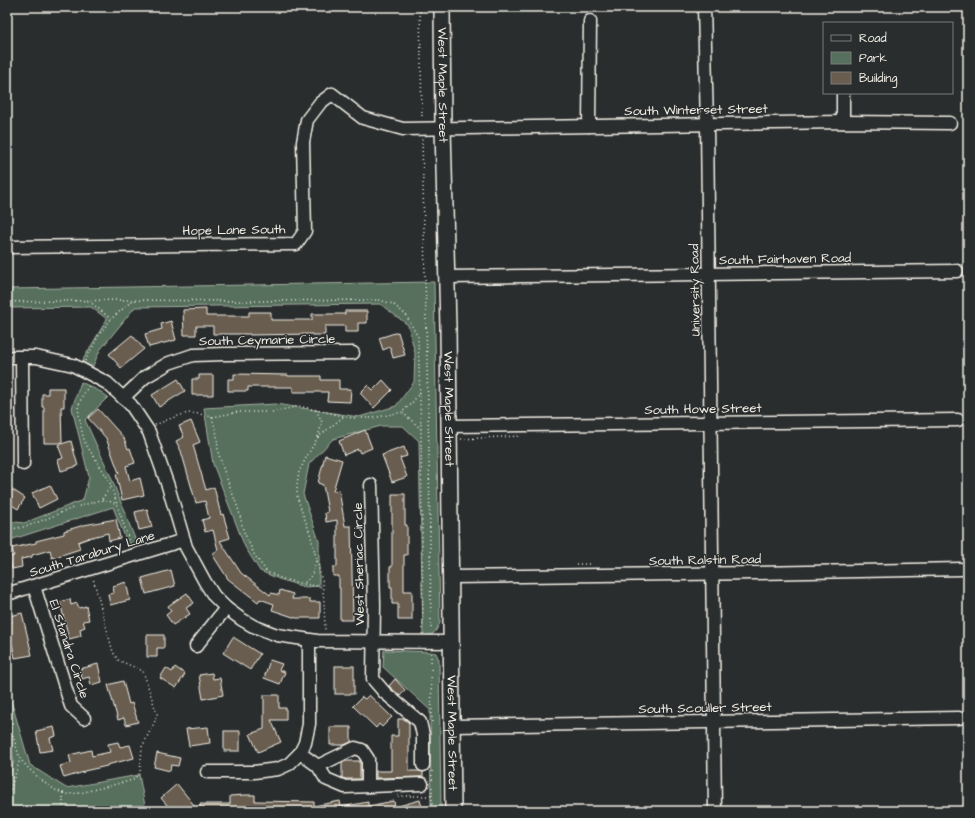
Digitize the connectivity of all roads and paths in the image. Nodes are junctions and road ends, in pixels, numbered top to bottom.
1 (420, 7) edge
2 (442, 7) edge
3 (704, 7) edge
4 (590, 21) dead end
5 (843, 94) edge
6 (843, 122) junction
7 (950, 123) dead end
8 (707, 124) junction
9 (589, 126) junction
10 (422, 128) junction
11 (443, 128) junction
12 (7, 247) edge
13 (957, 270) dead end
14 (709, 274) junction
15 (446, 276) junction
16 (89, 300) junction
17 (134, 300) junction
18 (7, 302) edge
19 (111, 319) junction
20 (353, 354) dead end
21 (7, 357) edge
22 (22, 357) junction
23 (84, 363) dead end
24 (89, 386) dead end
25 (420, 391) junction
26 (123, 398) junction
27 (316, 410) junction
28 (402, 412) junction
29 (344, 416) junction
30 (212, 417) junction
31 (958, 420) dead end
32 (711, 422) junction
33 (155, 425) dead end
34 (448, 426) junction
35 (421, 429) junction
36 (318, 437) junction
37 (23, 464) dead end
38 (371, 485) dead end
39 (111, 486) junction
40 (101, 500) junction
41 (117, 505) junction
42 (7, 530) edge
43 (184, 540) junction
44 (132, 549) dead end
45 (316, 560) junction
46 (961, 569) dead end
47 (712, 573) junction
48 (450, 576) junction
49 (92, 578) dead end
50 (302, 584) junction
51 (34, 586) junction
52 (323, 587) junction
53 (7, 594) edge
54 (226, 608) junction
55 (421, 633) dead end
56 (326, 634) dead end
57 (310, 640) junction
58 (374, 642) junction
59 (431, 642) junction
60 (451, 642) junction
61 (196, 646) dead end
62 (7, 716) edge
63 (84, 718) dead end
64 (959, 718) dead end
65 (714, 722) junction
66 (432, 726) dead end
67 (452, 726) junction
68 (300, 753) junction
69 (20, 759) junction
70 (428, 765) joint
71 (318, 766) junction
72 (207, 772) dead end
73 (422, 784) dead end
74 (368, 786) junction
75 (63, 792) junction
76 (7, 801) edge
77 (64, 811) edge
78 (432, 811) edge
79 (453, 811) edge
80 (715, 811) edge

1 - 10 path
2 - 11 main road, West Maple Street
3 - 8 street, University Road
4 - 9 street
5 - 6 street
6 - 7 street, South Winterset Street
6 - 8 street, South Winterset Street
8 - 9 street, South Winterset Street
8 - 14 street, University Road
9 - 11 street, South Winterset Street
10 - 11 street, Hope Lane South
10 - 12 street, Hope Lane South
10 - 59 path
11 - 15 main road, West Maple Street
13 - 14 street, South Fairhaven Road
14 - 15 street, South Fairhaven Road
14 - 32 street, University Road
15 - 34 main road, West Maple Street
16 - 17 path
16 - 18 path
16 - 19 path
17 - 19 path
17 - 25 path
19 - 23 path
20 - 26 street, South Ceymarie Circle
21 - 22 street
22 - 26 street
22 - 37 street
24 - 39 path
25 - 28 path
25 - 35 path
26 - 43 street
27 - 29 path
27 - 30 path
27 - 36 path
28 - 29 path
28 - 35 path
29 - 36 path
30 - 33 path
30 - 50 path
31 - 32 street, South Howe Street
32 - 34 street, South Howe Street
32 - 47 street, University Road
34 - 48 main road, West Maple Street
35 - 55 path
36 - 45 path
38 - 58 street, West Sheriac Circle
39 - 40 path
39 - 41 path
40 - 41 path
40 - 42 path
41 - 44 path
43 - 51 street, South Tarabury Lane
43 - 54 street
45 - 50 path
45 - 52 path
46 - 47 street, South Ralstin Road
47 - 48 street, South Ralstin Road
47 - 65 street, University Road
48 - 60 main road, West Maple Street
49 - 75 path
50 - 52 path
51 - 53 street, South Tarabury Lane
51 - 63 street, El Standra Circle
52 - 56 path
54 - 57 street
54 - 61 street
57 - 58 street
57 - 68 street
58 - 59 street
58 - 70 street, West Sheriac Circle
59 - 60 street
59 - 66 path
60 - 67 main road, West Maple Street
62 - 69 path
64 - 65 street, South Scouller Street
65 - 67 street, South Scouller Street
65 - 80 street, University Road
67 - 79 main road, West Maple Street
68 - 71 street
68 - 72 street
69 - 75 path
69 - 76 path
70 - 78 path
71 - 74 street
71 - 74 street
73 - 74 street
75 - 77 path

